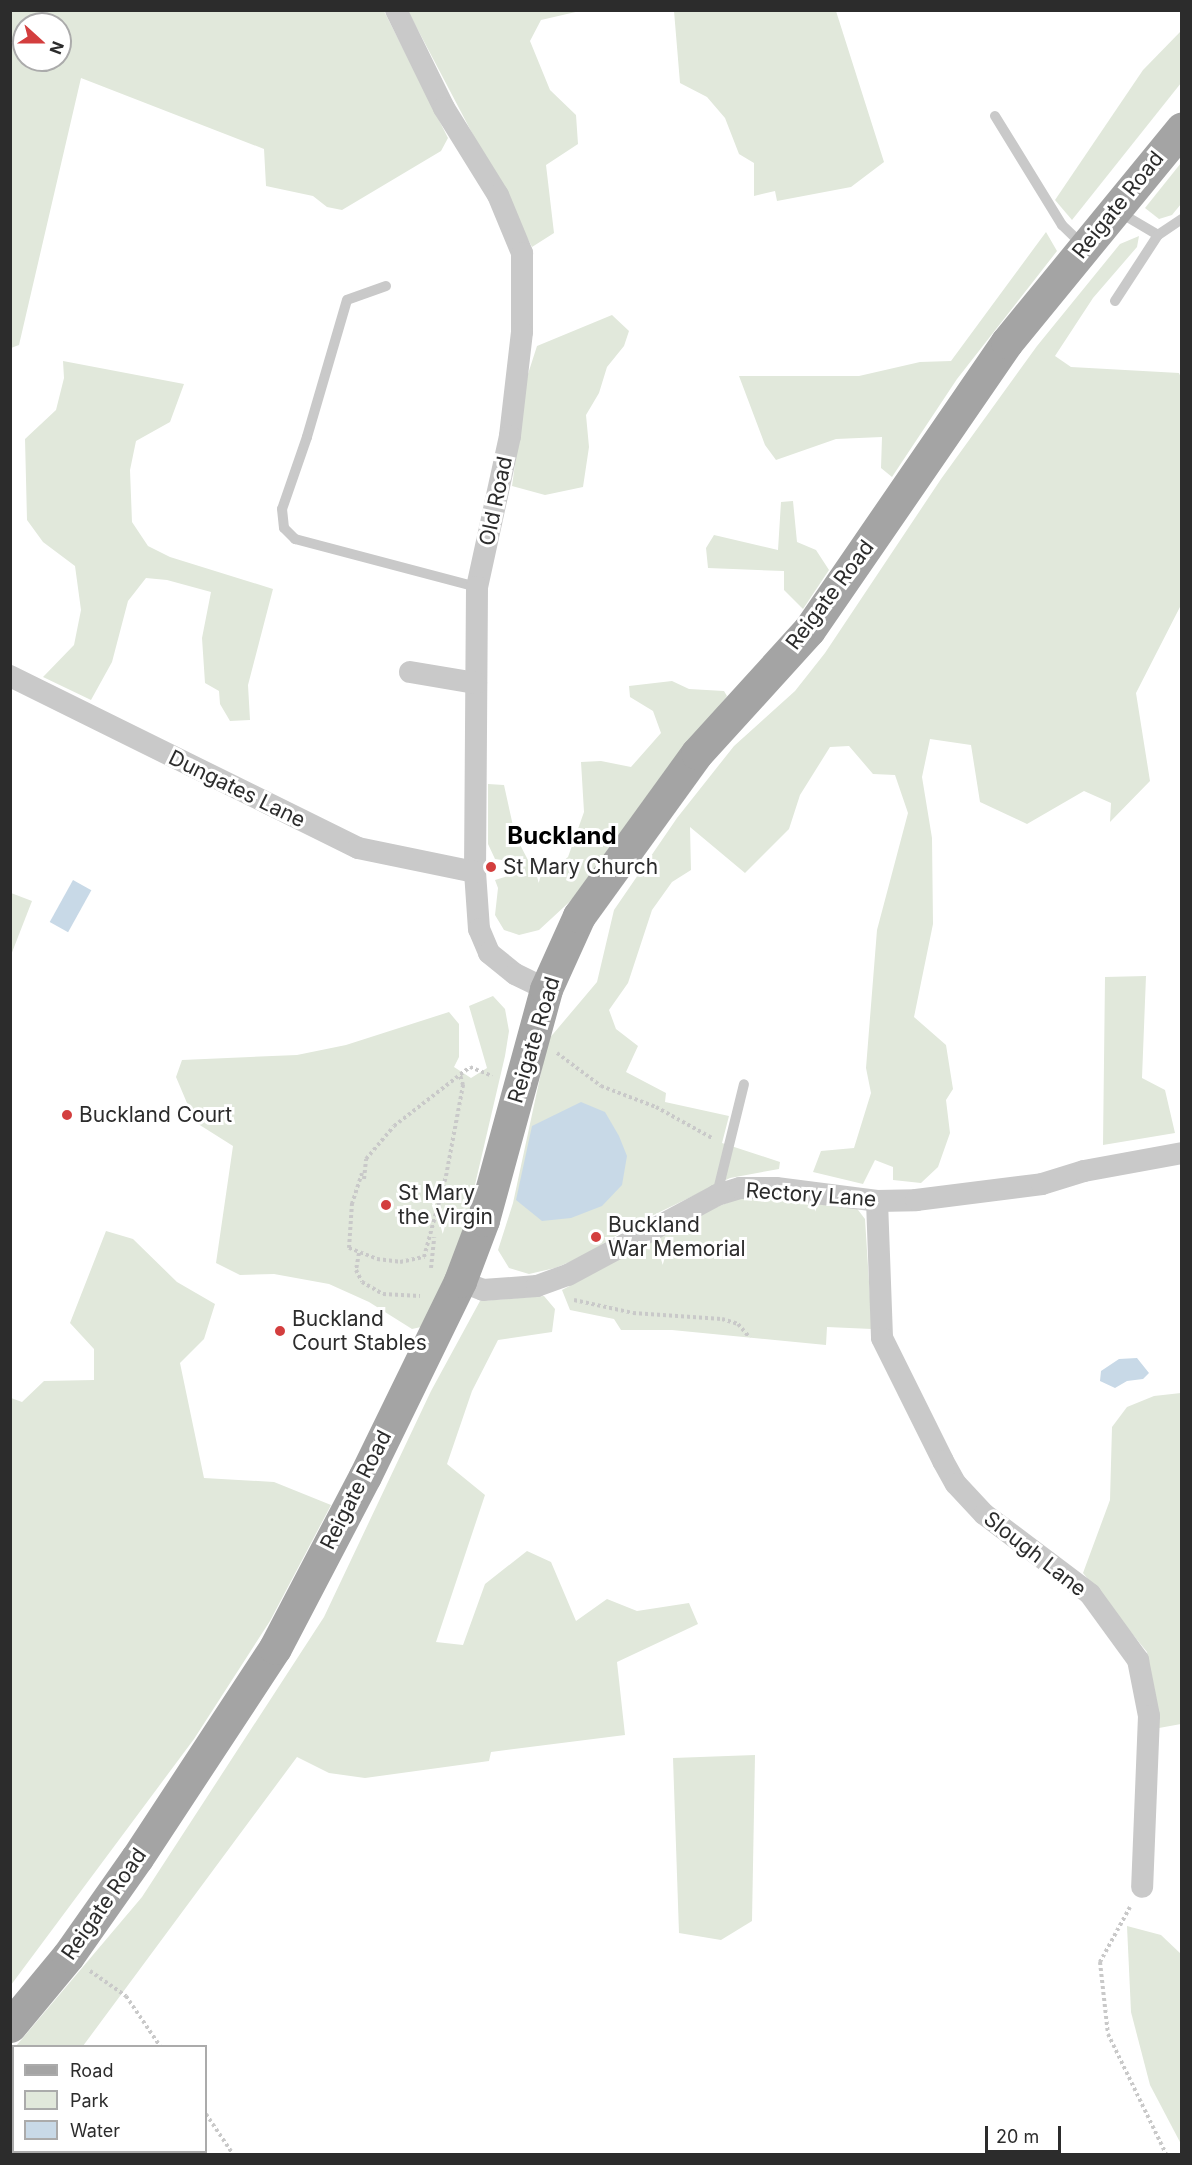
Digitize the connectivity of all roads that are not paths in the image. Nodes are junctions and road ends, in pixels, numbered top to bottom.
1 (396, 10) edge
2 (995, 116) dead end
3 (1182, 128) edge
4 (1115, 209) junction
5 (1182, 219) edge
6 (1158, 236) junction
7 (1084, 246) junction
8 (386, 286) dead end
9 (1114, 302) dead end
10 (477, 587) junction
11 (410, 672) dead end
12 (10, 676) edge
13 (476, 682) junction
14 (475, 872) junction
15 (546, 989) junction
16 (744, 1084) dead end
17 (1182, 1153) edge
18 (717, 1195) junction
19 (877, 1201) junction
20 (445, 1279) junction
21 (1142, 1887) road end
22 (10, 2026) edge

1 - 10 street, Old Road
2 - 7 lane
3 - 4 main road, Reigate Road
4 - 6 lane
4 - 7 main road, Reigate Road
5 - 6 lane
6 - 9 lane
7 - 15 main road, Reigate Road
8 - 10 lane
10 - 13 street, Old Road
11 - 13 street
12 - 14 street, Dungates Lane
13 - 14 street, Old Road
14 - 15 street, Old Road
15 - 20 main road, Reigate Road
16 - 18 lane
17 - 19 street, Rectory Lane
18 - 19 street, Rectory Lane
18 - 20 street, Rectory Lane
19 - 21 street, Slough Lane
20 - 22 main road, Reigate Road

